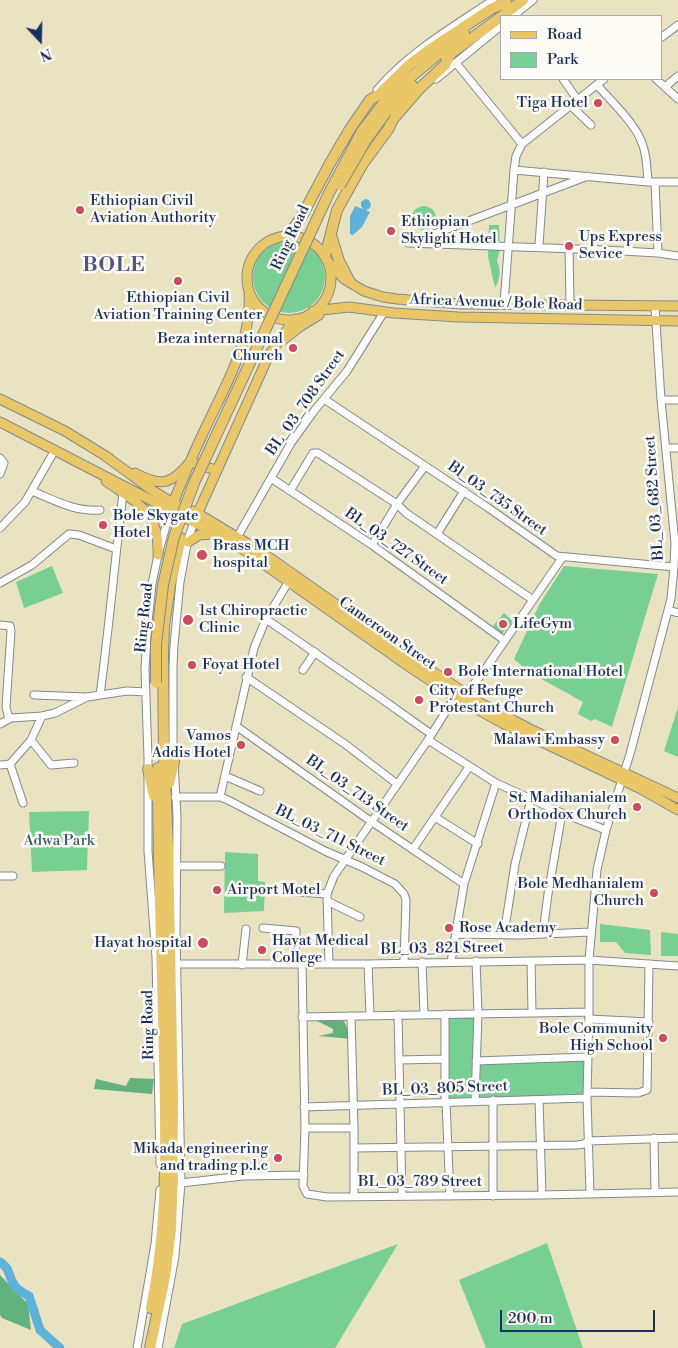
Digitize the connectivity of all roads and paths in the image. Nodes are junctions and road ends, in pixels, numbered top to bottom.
1 (493, 0) edge
2 (523, 0) edge
3 (533, 0) edge
4 (508, 1) edge
5 (503, 15) edge
6 (515, 15) edge
7 (500, 18) edge
8 (678, 25) edge
9 (500, 26) edge
10 (663, 35) edge
11 (454, 58) junction
12 (678, 76) edge
13 (564, 80) edge
14 (603, 80) edge
15 (657, 80) edge
16 (596, 85) junction
17 (666, 87) junction
18 (577, 99) junction
19 (678, 99) edge
20 (370, 100) junction
21 (570, 105) junction
22 (384, 108) junction
23 (591, 125) dead end
24 (522, 144) junction
25 (514, 170) junction
26 (544, 172) junction
27 (588, 176) junction
28 (652, 182) junction
29 (678, 182) edge
30 (330, 231) junction
31 (288, 236) junction
32 (408, 243) junction
33 (507, 244) junction
34 (539, 246) junction
35 (569, 247) junction
36 (658, 253) junction
37 (678, 256) edge
38 (326, 259) junction
39 (350, 282) junction
40 (248, 290) junction
41 (504, 304) junction
42 (570, 305) junction
43 (656, 306) junction
44 (678, 306) edge
45 (329, 310) junction
46 (313, 311) junction
47 (384, 312) junction
48 (295, 319) junction
49 (656, 321) junction
50 (678, 321) edge
51 (269, 354) junction
52 (0, 398) edge
53 (324, 399) junction
54 (661, 400) junction
55 (678, 400) edge
56 (0, 422) edge
57 (666, 448) junction
58 (678, 448) edge
59 (55, 450) junction
60 (104, 455) junction
61 (0, 458) edge
62 (190, 462) junction
63 (425, 466) junction
64 (95, 470) junction
65 (216, 470) junction
66 (0, 474) edge
67 (271, 478) junction
68 (32, 491) junction
69 (290, 491) junction
70 (464, 491) junction
71 (124, 493) junction
72 (675, 498) edge
73 (397, 504) junction
74 (172, 507) junction
75 (100, 510) dead end
76 (196, 518) junction
77 (0, 528) edge
78 (437, 534) junction
79 (223, 537) junction
80 (236, 540) junction
81 (188, 542) junction
82 (372, 545) junction
83 (116, 549) junction
84 (257, 554) junction
85 (158, 556) junction
86 (562, 558) junction
87 (674, 567) junction
88 (289, 581) junction
89 (0, 583) edge
90 (532, 600) junction
91 (668, 610) junction
92 (678, 613) edge
93 (266, 619) junction
94 (0, 625) edge
95 (504, 640) junction
96 (315, 652) junction
97 (414, 665) junction
98 (303, 670) dead end
99 (246, 678) junction
100 (146, 692) junction
101 (466, 694) junction
102 (34, 695) dead end
103 (100, 695) junction
104 (87, 697) junction
105 (456, 697) junction
106 (3, 706) edge
107 (42, 716) junction
108 (11, 718) junction
109 (0, 724) edge
110 (236, 726) junction
111 (429, 737) junction
112 (31, 740) junction
113 (161, 757) junction
114 (174, 762) junction
115 (74, 763) dead end
116 (10, 764) junction
117 (0, 765) edge
118 (468, 767) junction
119 (148, 768) junction
120 (224, 776) junction
121 (622, 776) junction
122 (496, 783) junction
123 (397, 784) junction
124 (260, 792) dead end
125 (175, 797) junction
126 (220, 797) junction
127 (678, 798) edge
128 (531, 799) junction
129 (23, 803) dead end
130 (166, 804) junction
131 (678, 810) edge
132 (562, 813) junction
133 (158, 814) junction
134 (435, 818) junction
135 (372, 822) junction
136 (606, 830) junction
137 (478, 844) junction
138 (413, 849) junction
139 (344, 860) junction
140 (177, 866) junction
141 (220, 866) dead end
142 (0, 876) edge
143 (13, 876) dead end
144 (464, 884) junction
145 (270, 890) dead end
146 (327, 898) junction
147 (360, 917) dead end
148 (264, 928) dead end
149 (246, 929) dead end
150 (591, 932) junction
151 (543, 933) junction
152 (456, 934) junction
153 (504, 934) junction
154 (589, 960) junction
155 (476, 961) junction
156 (531, 961) junction
157 (404, 962) junction
158 (422, 962) junction
159 (451, 962) junction
160 (177, 964) junction
161 (298, 964) junction
162 (329, 964) junction
163 (368, 964) junction
164 (649, 964) junction
165 (242, 965) junction
166 (678, 966) edge
167 (532, 1012) junction
168 (478, 1013) junction
169 (424, 1014) junction
170 (445, 1014) junction
171 (370, 1015) junction
172 (398, 1015) junction
173 (589, 1015) junction
174 (351, 1016) junction
175 (302, 1017) junction
176 (649, 1022) junction
177 (587, 1057) junction
178 (444, 1059) junction
179 (400, 1060) junction
180 (476, 1061) junction
181 (587, 1095) junction
182 (493, 1100) junction
183 (540, 1100) junction
184 (446, 1102) junction
185 (475, 1102) junction
186 (400, 1104) junction
187 (354, 1105) junction
188 (304, 1107) junction
189 (305, 1128) junction
190 (354, 1128) junction
191 (654, 1138) junction
192 (678, 1138) edge
193 (588, 1140) junction
194 (541, 1145) junction
195 (448, 1146) junction
196 (493, 1146) junction
197 (401, 1147) junction
198 (354, 1148) junction
199 (304, 1175) junction
200 (181, 1183) junction
201 (655, 1192) junction
202 (678, 1192) edge
203 (590, 1194) junction
204 (402, 1195) junction
205 (542, 1195) junction
206 (354, 1196) junction
207 (450, 1196) junction
208 (493, 1196) junction
209 (137, 1348) edge
210 (144, 1348) edge
211 (150, 1348) edge
212 (158, 1348) edge

1 - 20 street
2 - 5 highway, Ring Road
3 - 6 street
4 - 20 highway
4 - 22 highway, Ring Road
7 - 11 highway, Ring Road
8 - 10 street
9 - 11 street
11 - 22 highway, Ring Road
11 - 24 street
11 - 30 highway
12 - 17 street
13 - 18 street
14 - 16 street
15 - 17 street
16 - 18 street
16 - 28 street
17 - 19 street
18 - 21 street
20 - 31 highway
21 - 23 street
21 - 24 street
22 - 113 highway, Ring Road, bridge
24 - 25 street
25 - 26 street
25 - 33 street
26 - 27 street
26 - 34 street
27 - 28 street
27 - 32 street
28 - 29 street
28 - 36 street
30 - 38 highway
30 - 39 highway
31 - 38 main road
31 - 40 main road
32 - 35 street
32 - 36 street
33 - 34 street
33 - 41 street
34 - 35 street
35 - 42 street
36 - 37 street
38 - 39 main road, Africa Avenue / Bole Road
38 - 46 main road
39 - 41 main road, Africa Avenue / Bole Road
40 - 48 main road
40 - 62 main road, Ring Road
41 - 42 main road, Africa Avenue / Bole Road
42 - 43 main road, Africa Avenue / Bole Road
43 - 44 main road, Africa Avenue / Bole Road
43 - 49 street, BL_03_682 Street
45 - 46 main road, Africa Avenue / Bole Road
45 - 47 main road, Africa Avenue / Bole Road
45 - 51 main road
46 - 48 main road
47 - 49 main road, Africa Avenue / Bole Road
47 - 53 street, BL_03_708 Street
48 - 51 main road, Ring Road
49 - 50 main road, Africa Avenue / Bole Road
49 - 54 street, BL_03_682 Street
51 - 65 main road, Ring Road
52 - 60 main road
53 - 63 street, Bl_03_735 Street
53 - 67 street, BL_03_708 Street
54 - 55 street
54 - 57 street, BL_03_682 Street
56 - 59 main road
57 - 58 street
57 - 72 street, BL_03_682 Street
59 - 64 main road
59 - 68 street
60 - 62 main road
60 - 74 main road
61 - 66 street
62 - 65 main road
62 - 74 main road, Ring Road
63 - 70 street, Bl_03_735 Street
63 - 73 street
64 - 71 main road
64 - 74 main road
65 - 76 main road, Ring Road
67 - 69 street, BL_03_727 Street
67 - 80 street, BL_03_708 Street
68 - 75 street
68 - 77 street
69 - 73 street
69 - 82 street, BL_03_727 Street
70 - 78 street
70 - 86 street, Bl_03_735 Street
71 - 83 street
71 - 85 main road
72 - 87 street, BL_03_682 Street
73 - 78 street
73 - 82 street
74 - 76 main road
74 - 85 street, Ring Road
76 - 79 main road, Cameroon Street
76 - 80 main road, Cameroon Street
76 - 81 street, Ring Road
78 - 90 street
79 - 80 main road, Cameroon Street
79 - 81 main road
80 - 84 main road, Cameroon Street
81 - 114 street, Ring Road
82 - 95 street, BL_03_727 Street
83 - 89 street
83 - 103 street
84 - 88 main road, Cameroon Street
84 - 97 main road, Cameroon Street
85 - 100 street, Ring Road
86 - 87 street, Bl_03_735 Street
86 - 90 street
87 - 91 street, BL_03_682 Street
88 - 93 street
88 - 97 main road, Cameroon Street
90 - 95 street
91 - 92 street
91 - 121 street, BL_03_682 Street
93 - 96 street
93 - 99 street
94 - 106 street
95 - 101 street
96 - 98 street
96 - 111 street
97 - 101 main road, Cameroon Street
97 - 105 main road, Cameroon Street
99 - 110 street
99 - 123 street
100 - 103 street
100 - 119 street, Ring Road
101 - 121 main road, Cameroon Street
102 - 104 street
103 - 104 street
104 - 107 street
105 - 111 street
105 - 121 main road, Cameroon Street
106 - 108 street
107 - 108 street
107 - 112 street
108 - 109 street
110 - 120 street
110 - 135 street, BL_03_713 Street
111 - 118 street
111 - 123 street
112 - 115 street
112 - 116 street
113 - 130 highway, Ring Road
113 - 133 highway, Ring Road
114 - 125 street, Ring Road
114 - 130 highway
116 - 117 street
116 - 129 street
118 - 122 street
118 - 134 street
119 - 133 highway
119 - 209 street, Ring Road
120 - 124 street
120 - 126 street
121 - 127 main road, Cameroon Street
121 - 131 main road, Cameroon Street
121 - 136 street, BL_03_682 Street
122 - 128 street
122 - 137 street
123 - 135 street
125 - 126 street, BL_03_711 Street
125 - 140 street, Ring Road
126 - 139 street, BL_03_711 Street
128 - 132 street
128 - 153 street
130 - 211 highway, Ring Road
132 - 136 street
132 - 151 street
133 - 210 highway, Ring Road
134 - 137 street
134 - 138 street
135 - 138 street, BL_03_713 Street
135 - 139 street
136 - 150 street, BL_03_682 Street
137 - 144 street
138 - 144 street, BL_03_713 Street
139 - 146 street
139 - 157 street, BL_03_711 Street
140 - 141 street
140 - 160 street, Ring Road
142 - 143 street
144 - 152 street
145 - 146 street
146 - 147 street
146 - 162 street
148 - 161 street
149 - 165 street
150 - 151 street
150 - 154 street, BL_03_682 Street
151 - 153 street
152 - 153 street
152 - 159 street
154 - 156 street, BL_03_821 Street
154 - 164 street, BL_03_821 Street
154 - 173 street, BL_03_682 Street
155 - 156 street, BL_03_821 Street
155 - 159 street, BL_03_821 Street
155 - 168 street
156 - 167 street
157 - 158 street, BL_03_821 Street
157 - 163 street, BL_03_821 Street
158 - 159 street, BL_03_821 Street
158 - 169 street
160 - 165 street, BL_03_821 Street
160 - 200 street, Ring Road
161 - 162 street, BL_03_821 Street
161 - 165 street, BL_03_821 Street
161 - 175 street
162 - 163 street, BL_03_821 Street
163 - 171 street
164 - 166 street, BL_03_821 Street
164 - 176 street
167 - 168 street
167 - 173 street
168 - 170 street
168 - 180 street
169 - 170 street
169 - 172 street
170 - 178 street
171 - 172 street
171 - 174 street
172 - 179 street
173 - 176 street
173 - 177 street, BL_03_682 Street
174 - 175 street
174 - 187 street
175 - 188 street
176 - 181 street, BL_03_805 Street
177 - 180 street
177 - 181 street, BL_03_682 Street
178 - 179 street
178 - 184 street
179 - 186 street
180 - 185 street
181 - 183 street, BL_03_805 Street
181 - 193 street, BL_03_682 Street
182 - 183 street, BL_03_805 Street
182 - 185 street, BL_03_805 Street
182 - 196 street
183 - 194 street
184 - 185 street, BL_03_805 Street
184 - 186 street, BL_03_805 Street
184 - 195 street
186 - 187 street, BL_03_805 Street
186 - 197 street
187 - 188 street, BL_03_805 Street
187 - 190 street
188 - 189 street
189 - 190 street
189 - 199 street
190 - 198 street
191 - 192 street
191 - 193 street
191 - 201 street
193 - 194 street
193 - 203 street, BL_03_682 Street
194 - 196 street
194 - 205 street
195 - 196 street
195 - 197 street
195 - 207 street
196 - 208 street
197 - 198 street
197 - 204 street
198 - 206 street
199 - 200 street
199 - 206 street, BL_03_789 Street
200 - 212 street, Ring Road
201 - 202 street, BL_03_789 Street
201 - 203 street, BL_03_789 Street
203 - 205 street, BL_03_789 Street
204 - 206 street, BL_03_789 Street
204 - 207 street, BL_03_789 Street
205 - 208 street, BL_03_789 Street
207 - 208 street, BL_03_789 Street

